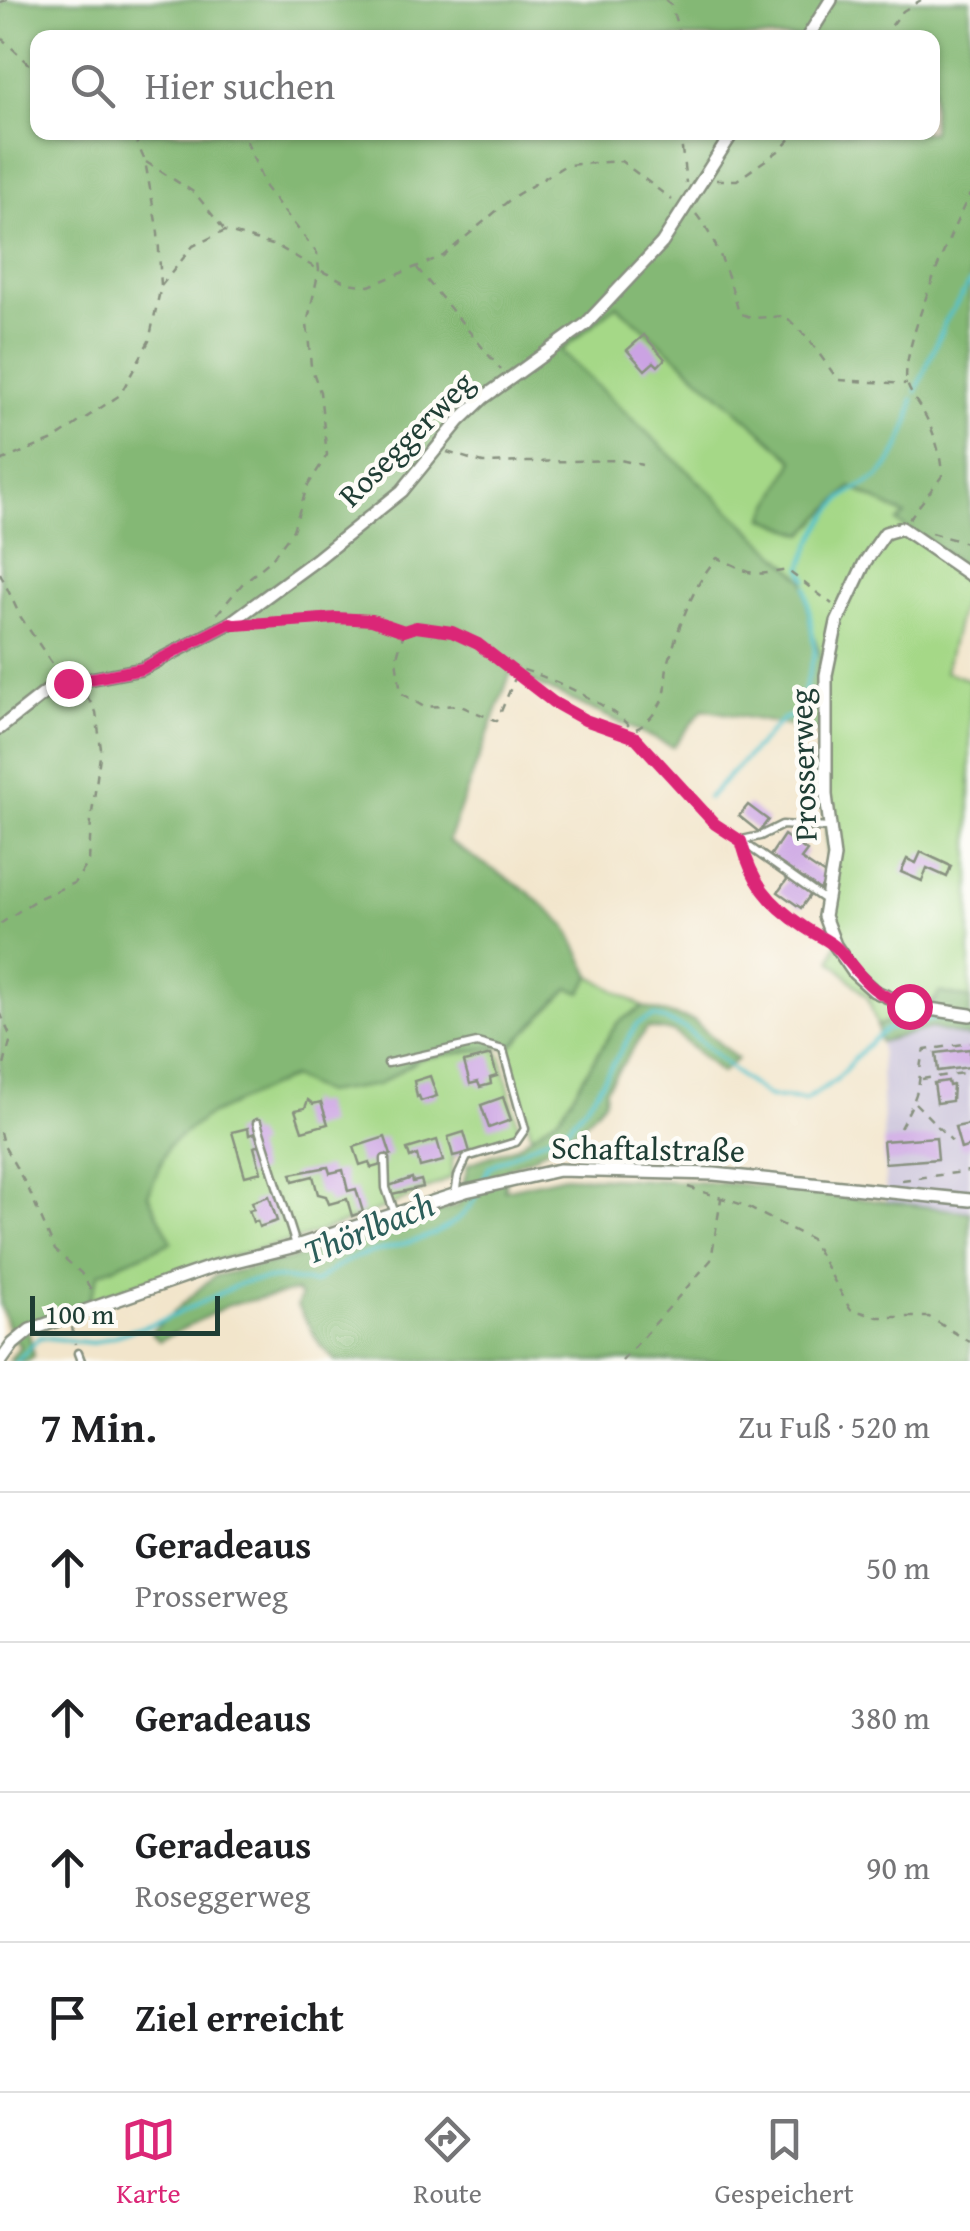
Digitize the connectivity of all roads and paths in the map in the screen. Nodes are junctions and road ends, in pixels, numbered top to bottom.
1 (7, 0) edge
2 (666, 0) edge
3 (830, 0) edge
4 (921, 0) edge
5 (0, 2) edge
6 (679, 30) edge
7 (812, 30) edge
8 (888, 30) edge
9 (0, 36) edge
10 (30, 64) edge
11 (136, 140) edge
12 (246, 140) edge
13 (681, 140) edge
14 (728, 140) edge
15 (789, 140) edge
16 (145, 161) junction
17 (705, 179) junction
18 (970, 194) edge
19 (687, 207) junction
20 (225, 231) junction
21 (416, 267) junction
22 (318, 270) junction
23 (162, 286) junction
24 (508, 380) junction
25 (907, 384) junction
26 (436, 448) junction
27 (0, 461) edge
28 (642, 465) dead end
29 (903, 528) junction
30 (970, 544) edge
31 (0, 573) edge
32 (970, 575) edge
33 (843, 609) junction
34 (218, 613) dead end
35 (230, 623) junction
36 (404, 631) junction
37 (508, 666) junction
38 (516, 676) junction
39 (73, 682) junction
40 (0, 728) edge
41 (635, 729) junction
42 (636, 738) junction
43 (829, 828) junction
44 (741, 841) junction
45 (826, 900) junction
46 (0, 924) edge
47 (834, 945) junction
48 (0, 1012) edge
49 (970, 1016) edge
50 (970, 1043) edge
51 (388, 1063) dead end
52 (970, 1072) edge
53 (920, 1079) junction
54 (0, 1081) edge
55 (914, 1102) junction
56 (257, 1123) dead end
57 (900, 1128) dead end
58 (0, 1132) edge
59 (952, 1142) dead end
60 (385, 1159) dead end
61 (970, 1171) edge
62 (675, 1182) dead end
63 (882, 1192) junction
64 (460, 1193) junction
65 (722, 1198) junction
66 (970, 1200) edge
67 (395, 1214) junction
68 (296, 1246) junction
69 (101, 1306) junction
70 (970, 1342) edge
71 (1, 1361) edge
72 (622, 1361) edge

1 - 5 path
2 - 6 path
3 - 7 street
4 - 8 path
9 - 10 path
11 - 16 path
12 - 22 path
13 - 19 path
14 - 17 street, Roseggerweg
15 - 17 path
16 - 20 path
16 - 23 path
17 - 19 street, Roseggerweg
18 - 25 path
19 - 21 path
19 - 24 street, Roseggerweg
19 - 25 path
20 - 22 path
20 - 23 path
21 - 22 path
21 - 24 path
22 - 34 path
23 - 27 path
24 - 26 street, Roseggerweg
25 - 29 path
26 - 28 path
26 - 35 street, Roseggerweg
29 - 30 path
29 - 32 street
29 - 33 street, Prosserweg
31 - 39 path
33 - 41 path
33 - 43 street, Prosserweg
35 - 36 path
35 - 39 street, Roseggerweg
36 - 37 path
36 - 38 path
37 - 38 path
37 - 41 path
38 - 42 path
39 - 40 street, Roseggerweg
39 - 46 path
41 - 42 path
42 - 44 path
43 - 44 lane
43 - 45 street, Prosserweg
44 - 45 lane
44 - 47 path
45 - 47 street, Prosserweg
47 - 49 street
48 - 54 path
50 - 53 path
51 - 64 lane
52 - 53 path
53 - 55 path
55 - 57 path
55 - 59 path
56 - 68 lane
58 - 69 path
60 - 67 lane
61 - 63 path
62 - 65 path
63 - 64 street, Schaftalstraße
63 - 66 street, Schaftalstraße
64 - 67 street, Schaftalstraße
65 - 70 path
65 - 72 path
67 - 68 street, Schaftalstraße
68 - 69 street, Schaftalstraße
69 - 71 street, Schaftalstraße

